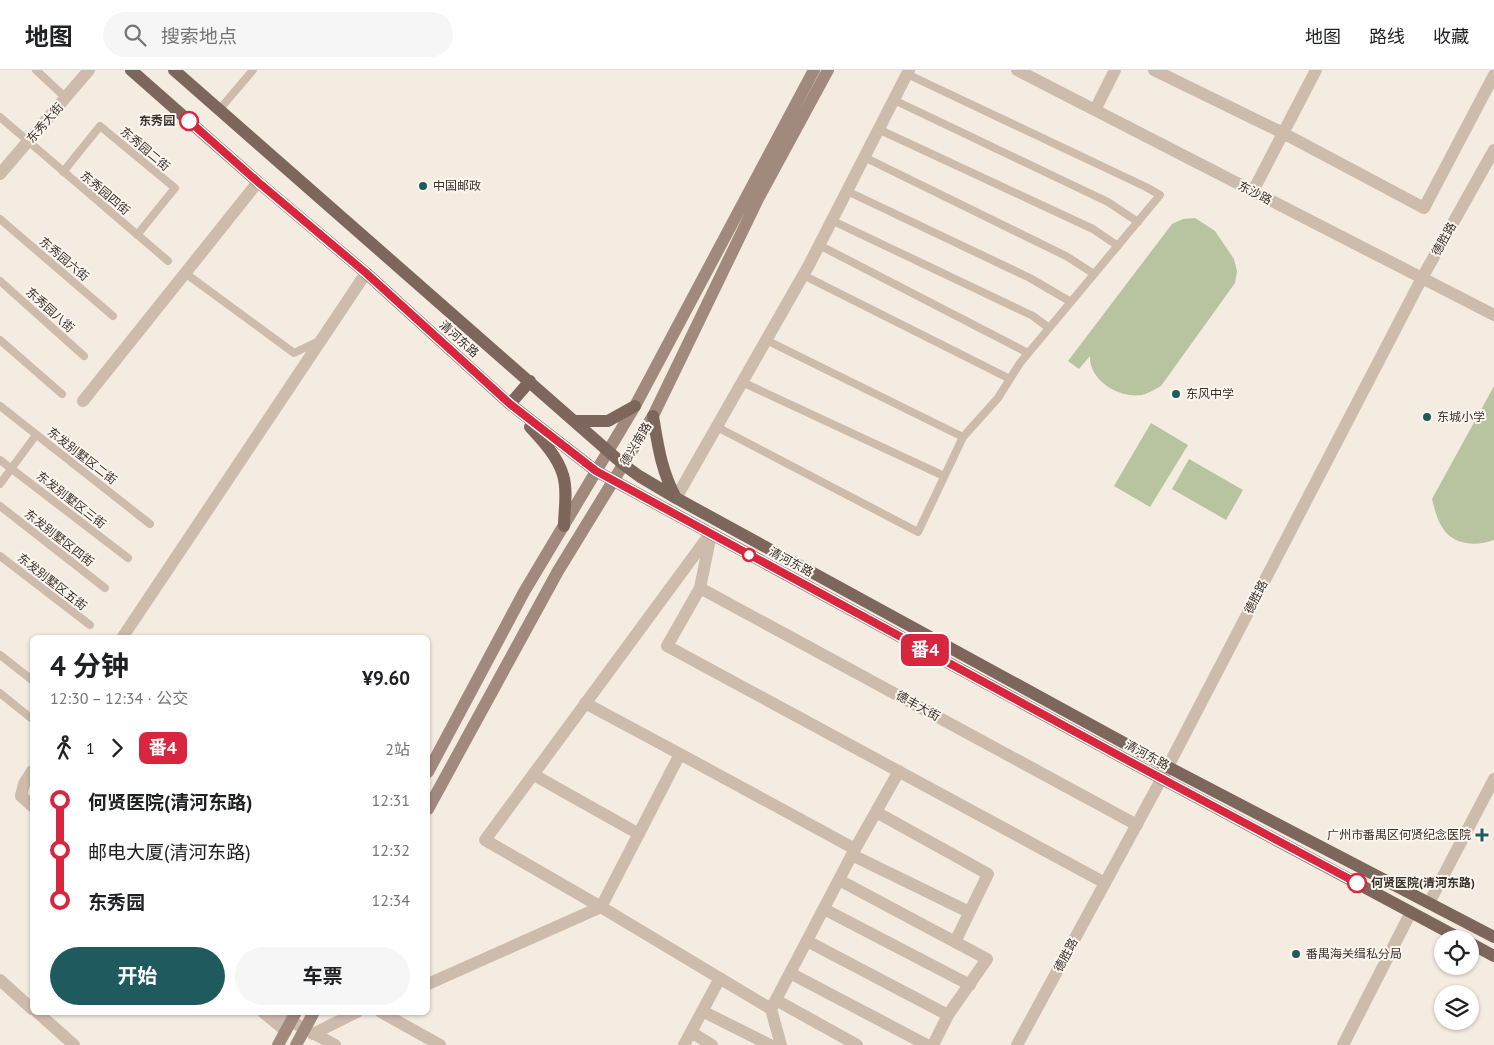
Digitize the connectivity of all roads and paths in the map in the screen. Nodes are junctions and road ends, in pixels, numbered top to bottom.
1 (36, 70) edge
2 (89, 70) edge
3 (132, 70) edge
4 (174, 70) edge
5 (253, 70) edge
6 (814, 70) edge
7 (828, 70) edge
8 (1017, 70) edge
9 (1115, 70) edge
10 (1154, 70) edge
11 (1316, 70) edge
12 (908, 72) edge
13 (1494, 75) edge
14 (66, 98) junction
15 (894, 100) junction
16 (219, 110) junction
17 (1095, 110) junction
18 (0, 117) edge
19 (878, 129) junction
20 (1283, 133) junction
21 (28, 142) junction
22 (1494, 150) edge
23 (864, 157) junction
24 (63, 172) junction
25 (0, 174) edge
26 (258, 182) junction
27 (847, 191) junction
28 (1253, 191) junction
29 (0, 220) edge
30 (832, 220) junction
31 (1138, 222) junction
32 (137, 235) junction
33 (819, 245) junction
34 (1118, 246) junction
35 (168, 261) dead end
36 (185, 273) junction
37 (366, 273) junction
38 (803, 274) junction
39 (1094, 274) junction
40 (1422, 278) junction
41 (0, 281) edge
42 (1071, 302) junction
43 (1494, 315) edge
44 (113, 316) dead end
45 (1049, 328) junction
46 (322, 339) junction
47 (0, 340) edge
48 (766, 340) junction
49 (1028, 353) junction
50 (84, 356) dead end
51 (1010, 379) junction
52 (530, 381) junction
53 (742, 382) junction
54 (62, 394) dead end
55 (83, 401) dead end
56 (510, 404) junction
57 (0, 406) edge
58 (635, 406) junction
59 (653, 416) junction
60 (575, 421) junction
61 (717, 427) junction
62 (36, 435) junction
63 (963, 437) junction
64 (608, 450) junction
65 (0, 460) edge
66 (624, 465) junction
67 (12, 468) junction
68 (596, 471) junction
69 (944, 476) junction
70 (614, 481) junction
71 (0, 484) edge
72 (676, 498) junction
73 (0, 506) edge
74 (150, 524) dead end
75 (564, 526) junction
76 (710, 534) junction
77 (0, 556) edge
78 (128, 558) dead end
79 (105, 588) dead end
80 (700, 588) junction
81 (90, 626) dead end
82 (124, 635) edge
83 (0, 655) edge
84 (30, 678) edge
85 (0, 693) edge
86 (585, 703) junction
87 (30, 717) edge
88 (680, 754) junction
89 (430, 768) edge
90 (899, 771) junction
91 (1165, 773) junction
92 (30, 774) edge
93 (534, 775) junction
94 (1494, 779) edge
95 (30, 804) edge
96 (430, 805) edge
97 (876, 812) junction
98 (1137, 825) junction
99 (639, 834) junction
100 (854, 852) junction
101 (839, 880) junction
102 (1105, 883) junction
103 (1429, 903) junction
104 (601, 907) junction
105 (824, 909) junction
106 (969, 912) junction
107 (1411, 912) junction
108 (1444, 930) edge
109 (1494, 937) edge
110 (807, 941) junction
111 (955, 942) junction
112 (1479, 948) edge
113 (1494, 956) edge
114 (790, 973) junction
115 (720, 978) junction
116 (0, 980) edge
117 (430, 983) edge
118 (970, 985) junction
119 (774, 1005) junction
120 (30, 1007) edge
121 (702, 1011) junction
122 (40, 1015) edge
123 (271, 1015) edge
124 (279, 1015) edge
125 (313, 1015) edge
126 (349, 1015) edge
127 (386, 1015) edge
128 (948, 1015) junction
129 (291, 1022) edge
130 (309, 1031) junction
131 (690, 1032) junction
132 (74, 1045) edge
133 (278, 1045) edge
134 (296, 1045) edge
135 (335, 1045) edge
136 (440, 1045) edge
137 (684, 1045) edge
138 (712, 1045) edge
139 (770, 1045) edge
140 (781, 1045) edge
141 (857, 1045) edge
142 (927, 1045) edge
143 (933, 1045) edge
144 (1017, 1045) edge
145 (1343, 1045) edge

1 - 14 lane
2 - 14 street, 东秀大街
3 - 26 main road, 清河东路
4 - 16 main road, 清河东路
5 - 16 lane
6 - 58 main road, 德兴南路
7 - 59 main road, 德兴南路
8 - 17 street, 东沙路
9 - 17 street
10 - 20 street
11 - 20 street
12 - 15 street
12 - 31 lane
13 - 20 street
14 - 21 street, 东秀大街
15 - 19 street
15 - 31 lane
16 - 52 main road, 清河东路
17 - 28 street, 东沙路
18 - 21 lane, 东秀园四街
19 - 23 street
19 - 34 lane
20 - 28 street
21 - 24 lane, 东秀园四街
21 - 25 street, 东秀大街
22 - 40 street, 德胜路
23 - 27 street
23 - 39 lane
24 - 32 lane, 东秀园四街
24 - 32 lane, 东秀园二街
26 - 36 street
26 - 37 main road, 清河东路
27 - 30 street
27 - 42 lane
28 - 40 street, 东沙路
29 - 44 lane, 东秀园六街
30 - 33 street
30 - 45 lane
31 - 34 lane
32 - 35 lane, 东秀园四街
33 - 38 street
33 - 49 lane
34 - 39 lane
36 - 46 lane
36 - 55 street
37 - 46 street
37 - 56 main road, 清河东路
38 - 48 street
38 - 51 lane
39 - 42 lane
40 - 43 street, 东沙路
40 - 91 street, 德胜路
41 - 50 lane, 东秀园八街
42 - 45 lane
45 - 49 lane
46 - 82 street
47 - 54 lane
48 - 53 street
48 - 63 lane
49 - 51 lane
51 - 63 lane
52 - 56 main road
52 - 60 main road, 清河东路
53 - 61 street
53 - 69 lane
56 - 68 main road, 清河东路
56 - 75 main road
57 - 62 lane, 东发别墅区二街
58 - 60 main road
58 - 64 main road, 德兴南路
59 - 66 main road, 德兴南路
59 - 72 main road
60 - 64 main road, 清河东路
61 - 69 lane
61 - 72 street
62 - 67 lane
62 - 74 lane, 东发别墅区二街
63 - 69 lane
64 - 66 main road, 清河东路
64 - 68 main road, 德兴南路
65 - 67 lane, 东发别墅区三街
66 - 70 main road, 德兴南路
66 - 72 main road, 清河东路
67 - 71 lane
67 - 78 lane, 东发别墅区三街
68 - 70 main road, 清河东路
68 - 75 main road, 德兴南路
70 - 76 main road, 清河东路
70 - 96 main road, 德兴南路
72 - 91 main road, 清河东路
73 - 79 lane, 东发别墅区四街
75 - 89 main road, 德兴南路
76 - 80 street
76 - 86 street
76 - 91 main road, 清河东路
77 - 81 lane, 东发别墅区五街
80 - 90 street
80 - 98 street, 德丰大街
83 - 84 lane
85 - 87 lane
86 - 88 street
86 - 93 street
88 - 99 street
88 - 100 street
90 - 97 street
90 - 102 street
91 - 98 street, 德胜路
91 - 103 main road, 清河东路
91 - 107 main road, 清河东路
92 - 95 street
93 - 99 street
93 - 104 street
94 - 103 street
97 - 100 street
97 - 106 street
98 - 102 street, 德胜路
99 - 104 street
100 - 101 street
100 - 106 street
101 - 105 street
101 - 111 street
102 - 144 street, 德胜路
103 - 109 main road, 清河东路
104 - 115 street
104 - 117 street
105 - 110 street
105 - 118 street
106 - 111 street
107 - 108 main road, 清河东路
107 - 145 street
110 - 114 street
110 - 128 street
111 - 118 street
112 - 113 main road
114 - 119 street
114 - 142 street
115 - 119 street
115 - 121 street
116 - 120 street
118 - 128 street
119 - 140 street
119 - 141 street
121 - 131 street
121 - 139 street
122 - 132 street
123 - 129 street
124 - 129 street
125 - 130 main road
126 - 130 street
127 - 136 street
128 - 143 street
129 - 130 street
129 - 133 main road
130 - 134 main road
130 - 135 street
131 - 137 street
131 - 138 street

